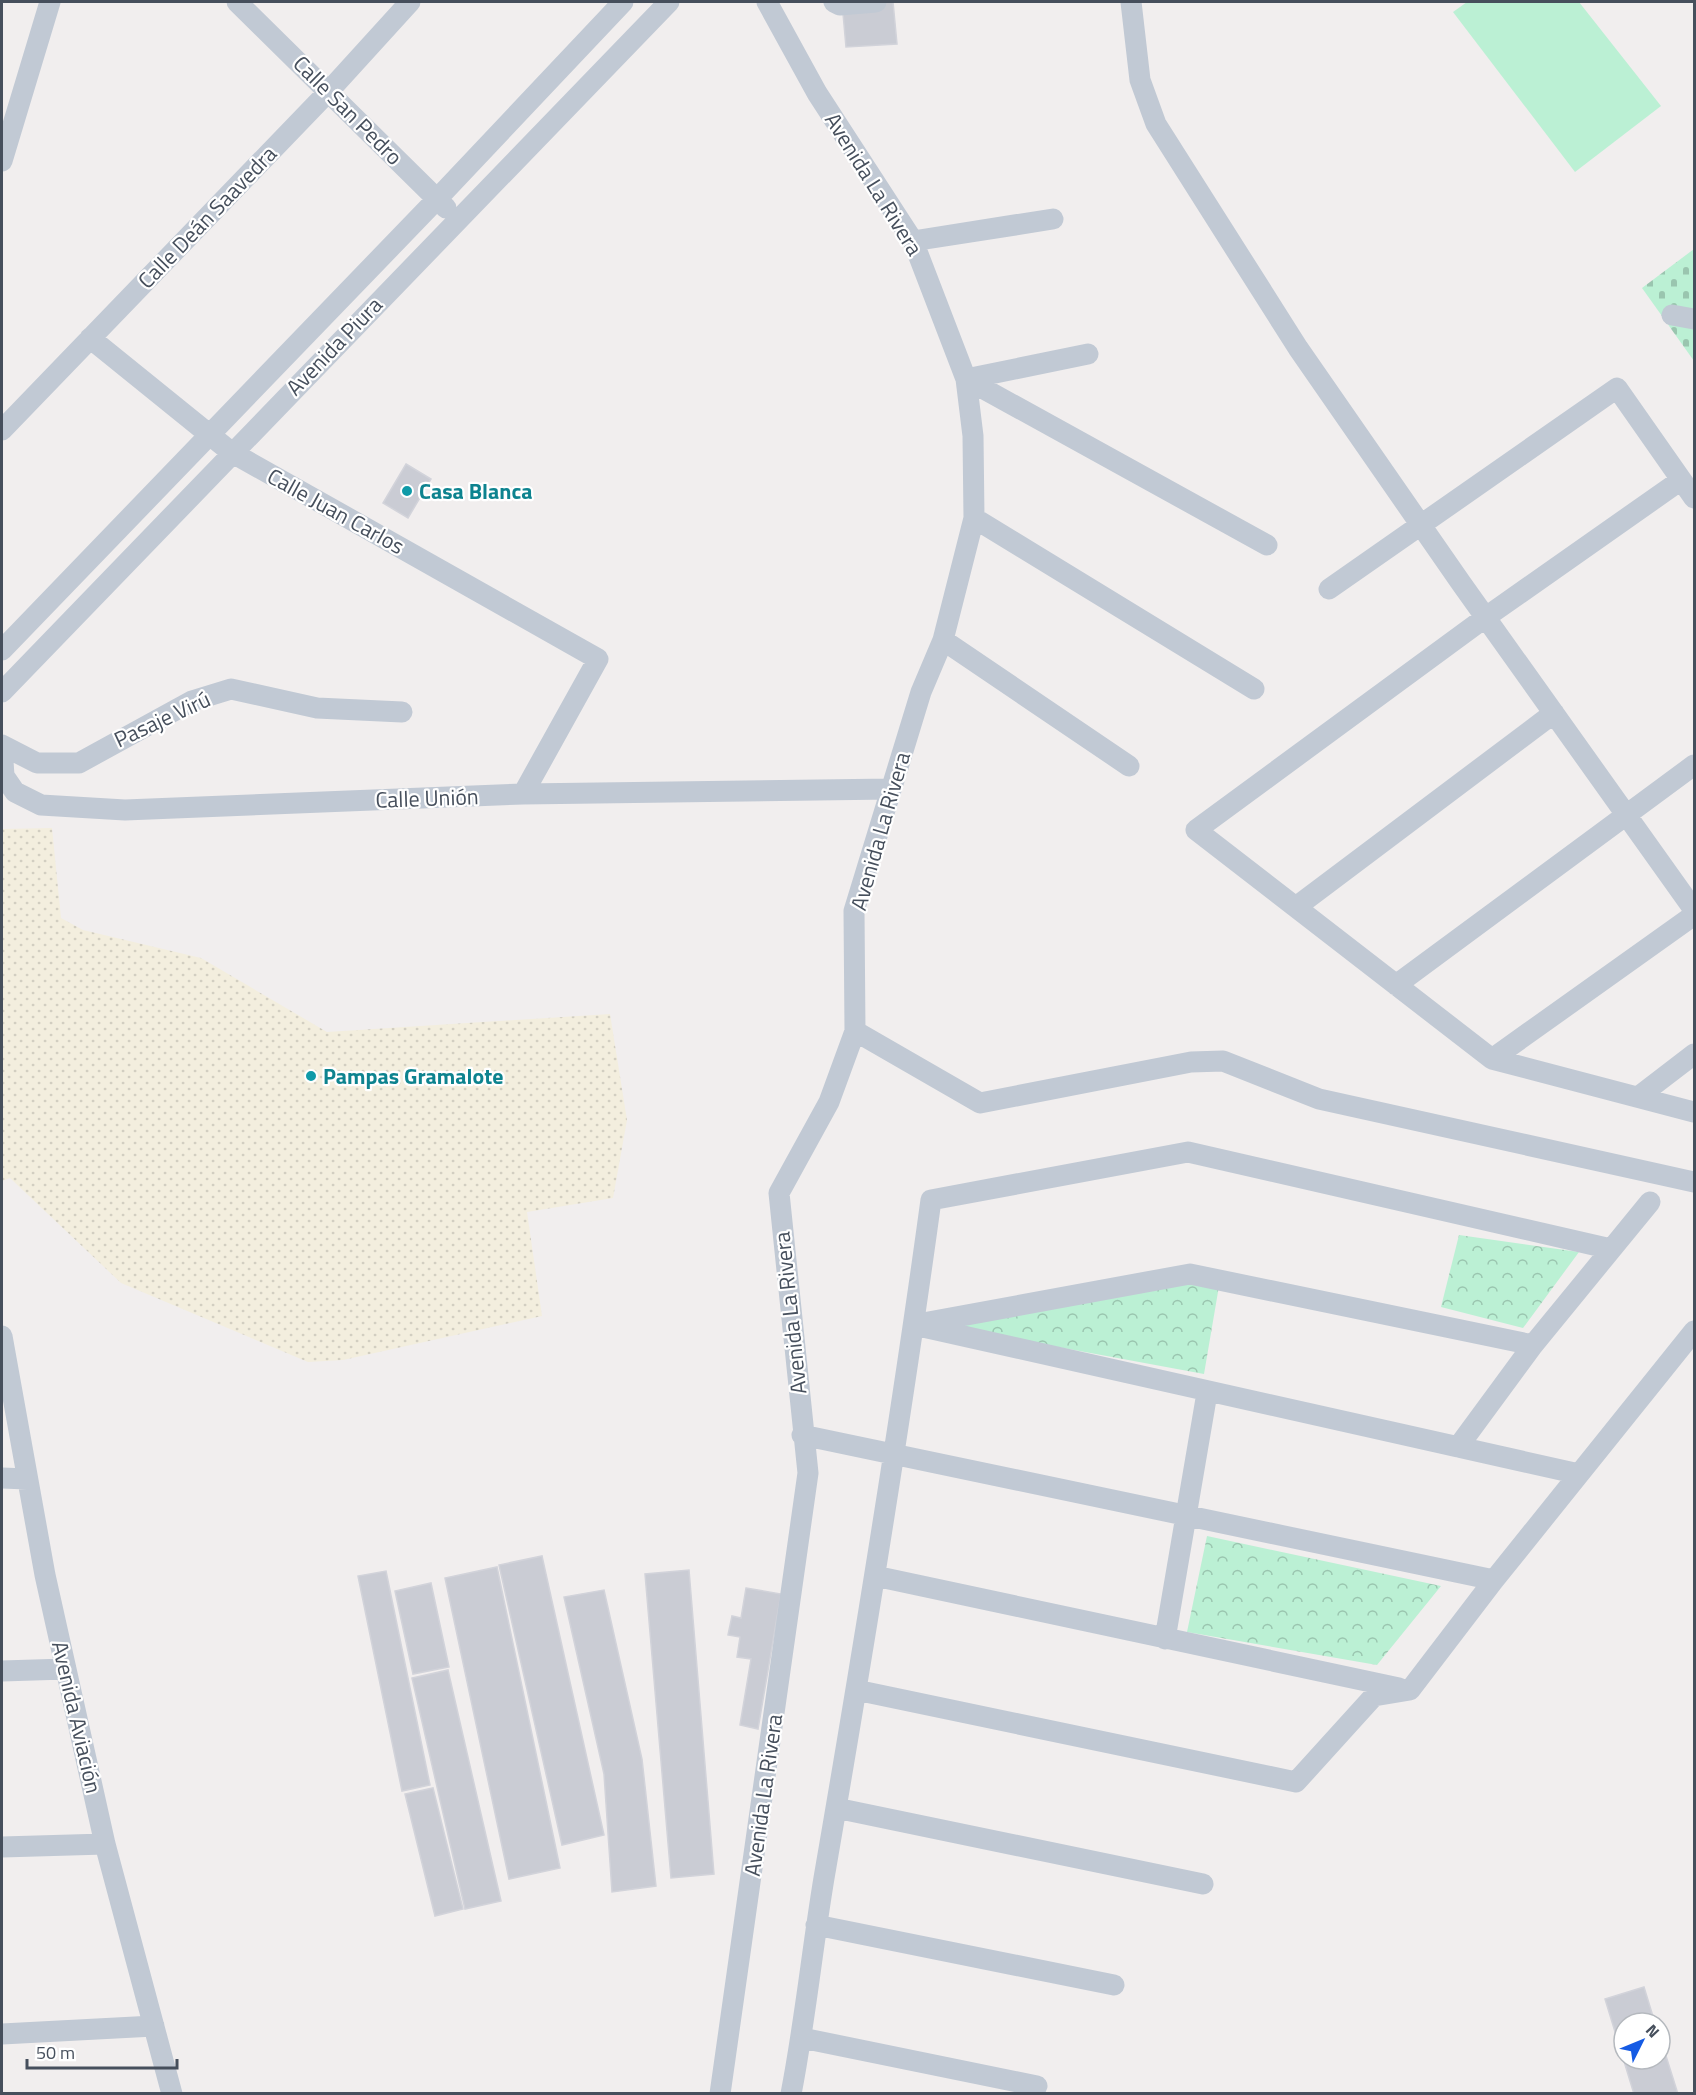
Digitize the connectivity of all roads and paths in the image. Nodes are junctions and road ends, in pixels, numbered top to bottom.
1 (50, 2) edge
2 (237, 2) edge
3 (410, 2) edge
4 (623, 2) edge
5 (669, 2) edge
6 (767, 2) edge
7 (834, 2) edge
8 (876, 2) edge
9 (1131, 2) edge
10 (329, 91) junction
11 (2, 161) edge
12 (437, 199) junction
13 (457, 219) junction
14 (1053, 219) dead end
15 (913, 241) junction
16 (1672, 315) dead end
17 (1695, 319) edge
18 (90, 338) junction
19 (1088, 354) dead end
20 (966, 379) junction
21 (2, 430) edge
22 (209, 434) junction
23 (231, 452) junction
24 (1681, 480) junction
25 (1695, 498) edge
26 (974, 518) junction
27 (1420, 525) junction
28 (1267, 544) dead end
29 (1329, 589) dead end
30 (1485, 617) junction
31 (943, 640) junction
32 (2, 650) edge
33 (1254, 689) dead end
34 (2, 692) edge
35 (402, 712) dead end
36 (1554, 714) junction
37 (2, 745) edge
38 (1695, 765) edge
39 (1129, 766) dead end
40 (891, 789) junction
41 (524, 794) junction
42 (1627, 817) junction
43 (1296, 907) junction
44 (1695, 910) edge
45 (1695, 915) edge
46 (1396, 985) junction
47 (855, 1030) junction
48 (1695, 1054) edge
49 (1492, 1059) junction
50 (1638, 1097) junction
51 (1695, 1112) edge
52 (1695, 1182) edge
53 (1650, 1202) dead end
54 (1611, 1250) junction
55 (914, 1325) junction
56 (1695, 1331) edge
57 (2, 1336) edge
58 (1533, 1345) junction
59 (1206, 1393) junction
60 (802, 1435) junction
61 (1458, 1447) junction
62 (895, 1453) junction
63 (1579, 1474) junction
64 (2, 1478) edge
65 (27, 1479) junction
66 (1186, 1518) junction
67 (875, 1576) junction
68 (1494, 1580) junction
69 (1165, 1639) junction
70 (66, 1669) junction
71 (2, 1671) edge
72 (856, 1690) junction
73 (1410, 1690) junction
74 (836, 1808) junction
75 (105, 1844) junction
76 (2, 1847) edge
77 (1203, 1884) dead end
78 (816, 1925) junction
79 (1114, 1986) dead end
80 (154, 2026) junction
81 (2, 2034) edge
82 (802, 2038) junction
83 (1037, 2086) dead end
84 (172, 2094) edge
85 (720, 2094) edge
86 (791, 2094) edge

1 - 11 street
2 - 10 street, Calle San Pedro
3 - 10 street, Calle Deán Saavedra
4 - 12 street, Avenida Piura
5 - 13 street, Avenida Piura
6 - 15 street, Avenida La Rivera
7 - 8 street
9 - 27 street
10 - 12 street, Calle San Pedro
10 - 18 street, Calle Deán Saavedra
12 - 13 street, Calle San Pedro
12 - 22 street, Avenida Piura
13 - 23 street, Avenida Piura
14 - 15 street
15 - 20 street, Avenida La Rivera
16 - 17 street
18 - 21 street, Calle Deán Saavedra
18 - 22 street, Calle Juan Carlos
19 - 20 street
20 - 26 street, Avenida La Rivera
20 - 28 street
22 - 23 street, Calle Juan Carlos
22 - 32 street, Avenida Piura
23 - 34 street, Avenida Piura
23 - 41 street, Calle Juan Carlos
24 - 25 street
24 - 27 street
24 - 30 street
26 - 31 street, Avenida La Rivera
26 - 33 street
27 - 29 street
27 - 30 street
30 - 36 street
30 - 43 street
31 - 39 street
31 - 40 street, Avenida La Rivera
35 - 37 street, Pasaje Virú
36 - 42 street
36 - 43 street
37 - 41 street, Calle Unión
38 - 42 street
40 - 41 street, Calle Unión
40 - 47 street, Avenida La Rivera
42 - 44 street
42 - 46 street
43 - 46 street
45 - 49 street
46 - 49 street
47 - 52 street
47 - 60 street, Avenida La Rivera
48 - 50 street
49 - 50 street
50 - 51 street
53 - 54 street
54 - 55 street
54 - 58 street
55 - 58 street
55 - 59 street
55 - 62 street
56 - 63 street
57 - 65 street, Avenida Aviación
58 - 61 street
59 - 61 street
59 - 66 street
60 - 62 street
60 - 85 street, Avenida La Rivera
61 - 63 street
62 - 66 street
62 - 67 street
63 - 68 street
64 - 65 street
65 - 70 street, Avenida Aviación
66 - 68 street
66 - 69 street
67 - 69 street
67 - 72 street
68 - 73 street
69 - 73 street
70 - 71 street
70 - 75 street, Avenida Aviación
72 - 73 street
72 - 74 street
74 - 77 street
74 - 78 street
75 - 76 street
75 - 80 street, Avenida Aviación
78 - 79 street
78 - 82 street
80 - 81 street
80 - 84 street, Avenida Aviación
82 - 83 street
82 - 86 street

